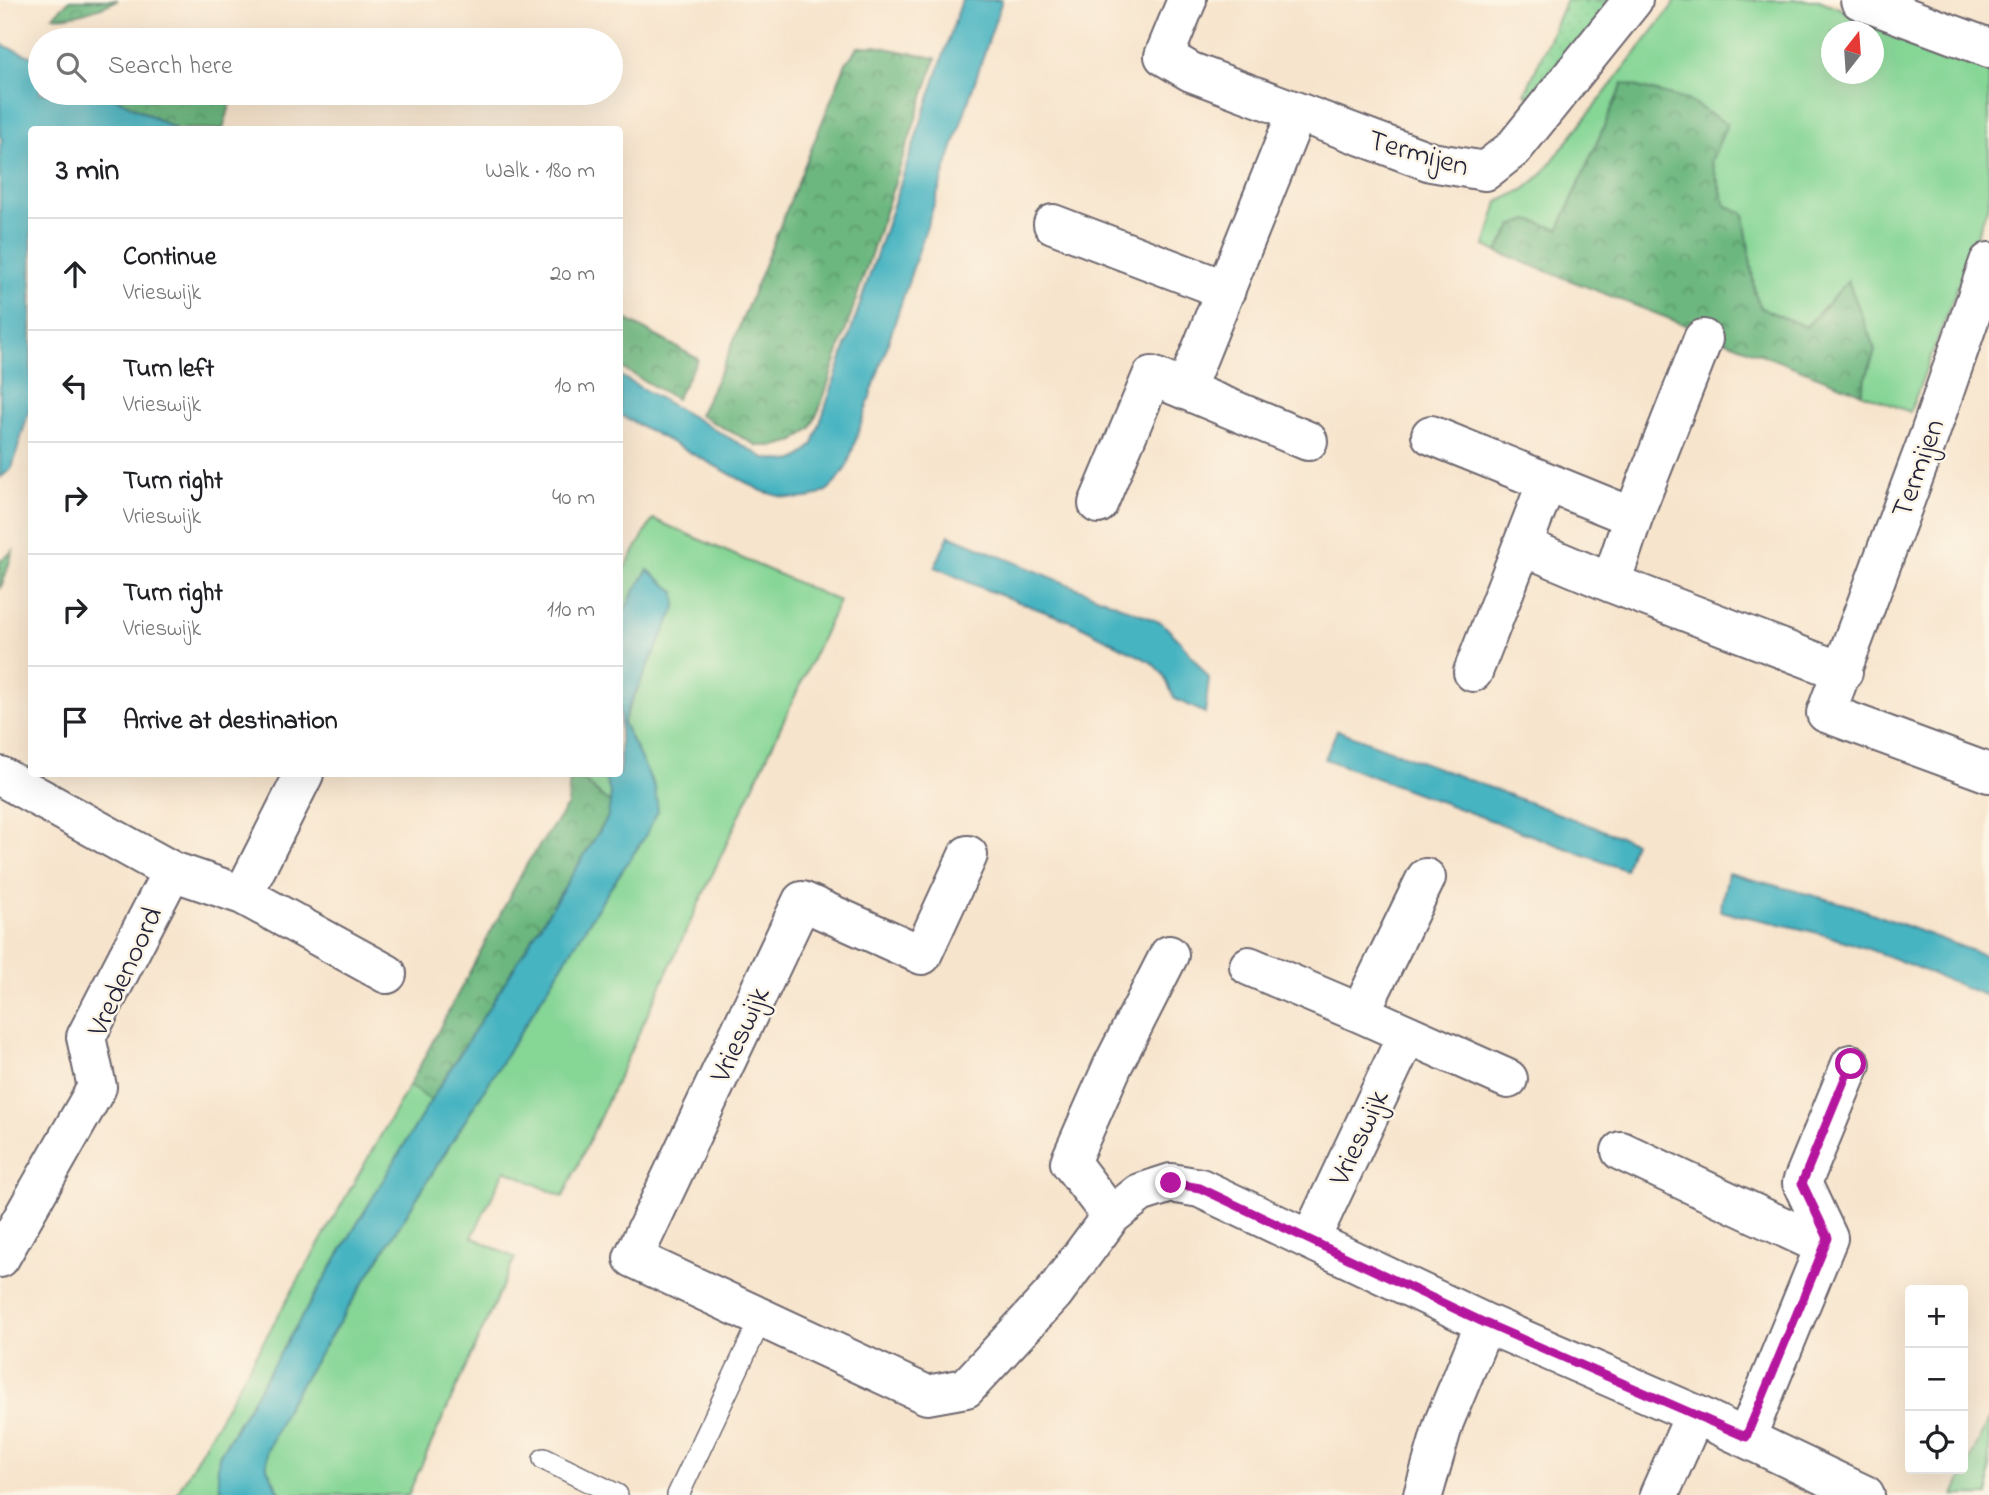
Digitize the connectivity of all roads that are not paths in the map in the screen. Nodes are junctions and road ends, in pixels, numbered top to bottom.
1 (1187, 0) edge
2 (1633, 0) edge
3 (1860, 0) edge
4 (1989, 48) edge
5 (1297, 112) junction
6 (1053, 224) dead end
7 (1989, 262) edge
8 (1226, 290) junction
9 (1703, 339) dead end
10 (1185, 390) junction
11 (1431, 435) dead end
12 (1308, 441) dead end
13 (1546, 481) junction
14 (1098, 504) dead end
15 (1633, 517) junction
16 (1523, 546) junction
17 (1611, 583) junction
18 (1473, 672) dead end
19 (1843, 672) junction
20 (1989, 773) edge
21 (0, 776) edge
22 (302, 777) edge
23 (968, 855) dead end
24 (172, 871) junction
25 (1426, 878) dead end
26 (243, 895) junction
27 (1169, 956) dead end
28 (1250, 967) dead end
29 (387, 974) dead end
30 (1360, 1013) junction
31 (1406, 1035) junction
32 (1851, 1064) dead end
33 (1508, 1079) dead end
34 (1621, 1151) dead end
35 (1111, 1216) junction
36 (1310, 1240) junction
37 (1824, 1247) junction
38 (0, 1258) edge
39 (761, 1319) junction
40 (1485, 1323) junction
41 (1695, 1414) junction
42 (1746, 1437) junction
43 (544, 1459) dead end
44 (617, 1495) edge
45 (678, 1495) edge
46 (1423, 1495) edge
47 (1659, 1495) edge
48 (1865, 1495) edge

1 - 5 street, Termijen
2 - 5 street, Termijen
3 - 4 street
5 - 8 street
6 - 8 street
7 - 19 street, Termijen
8 - 10 street
9 - 15 street
10 - 12 street
10 - 14 street
11 - 13 street
13 - 15 street
13 - 16 street
15 - 17 street
16 - 17 street
16 - 18 street
17 - 19 street
19 - 20 street, Termijen
21 - 24 street, Vredenoord
22 - 26 street
23 - 39 street, Vrieswijk
24 - 26 street, Vredenoord
24 - 38 street, Vredenoord
25 - 30 street
26 - 29 street, Vredenoord
27 - 35 street
28 - 30 street
30 - 31 street
31 - 33 street
31 - 36 street, Vrieswijk
32 - 37 street
34 - 37 street
35 - 36 street, Vrieswijk
35 - 39 street, Vrieswijk
36 - 40 street, Vrieswijk
37 - 42 street
39 - 45 lane
40 - 41 street, Vrieswijk
40 - 46 street
41 - 42 street, Vrieswijk
41 - 47 street
42 - 48 street, Vrieswijk
43 - 44 lane

